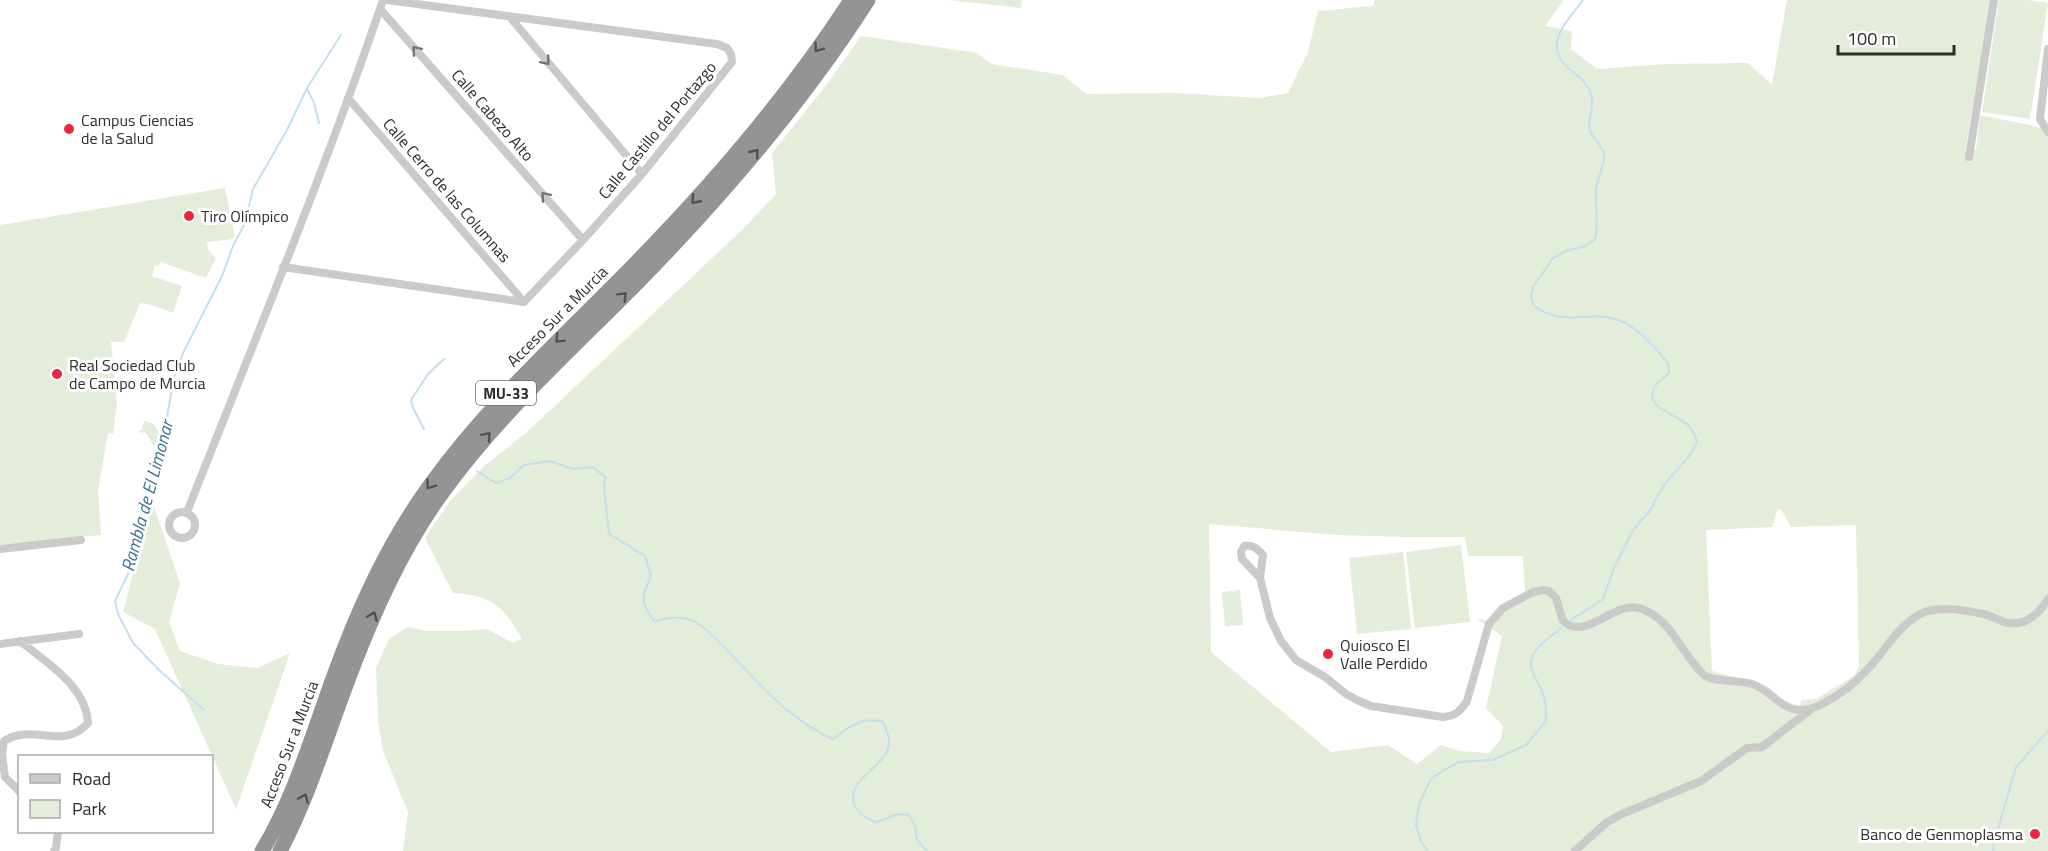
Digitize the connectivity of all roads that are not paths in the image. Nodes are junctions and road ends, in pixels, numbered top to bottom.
1 (851, 0) edge
2 (868, 0) edge
3 (1994, 0) edge
4 (383, 3) edge
5 (509, 16) junction
6 (2048, 49) edge
7 (2045, 91) edge
8 (348, 98) junction
9 (2044, 115) edge
10 (2048, 132) edge
11 (1969, 157) dead end
12 (642, 174) junction
13 (583, 240) junction
14 (283, 267) junction
15 (524, 302) junction
16 (187, 512) dead end
17 (81, 540) dead end
18 (0, 549) edge
19 (1260, 578) dead end
20 (2048, 599) edge
21 (79, 634) dead end
22 (21, 642) junction
23 (0, 644) edge
24 (1811, 709) junction
25 (2, 737) edge
26 (18, 790) edge
27 (58, 833) edge
28 (54, 851) edge
29 (262, 851) edge
30 (280, 851) edge
31 (1575, 851) edge

1 -> 29 highway, Acceso Sur a Murcia / MU-33
30 -> 2 highway, Acceso Sur a Murcia / MU-33
3 - 11 street
4 - 5 street, Calle Castillo del Portazgo
4 - 8 street
13 -> 4 street, Calle Cabezo Alto
5 -> 12 street
5 - 12 street, Calle Castillo del Portazgo
6 - 7 street
7 - 9 street
8 - 14 street
8 - 15 street, Calle Cerro de las Columnas
9 - 10 street
12 - 13 street, Calle Castillo del Portazgo
13 - 15 street, Calle Castillo del Portazgo
14 - 15 street
14 - 16 street
17 - 18 street
19 - 24 street
20 - 24 street
21 - 22 street
22 - 23 street
22 - 25 street
24 - 31 street
25 - 26 street
27 - 28 street

